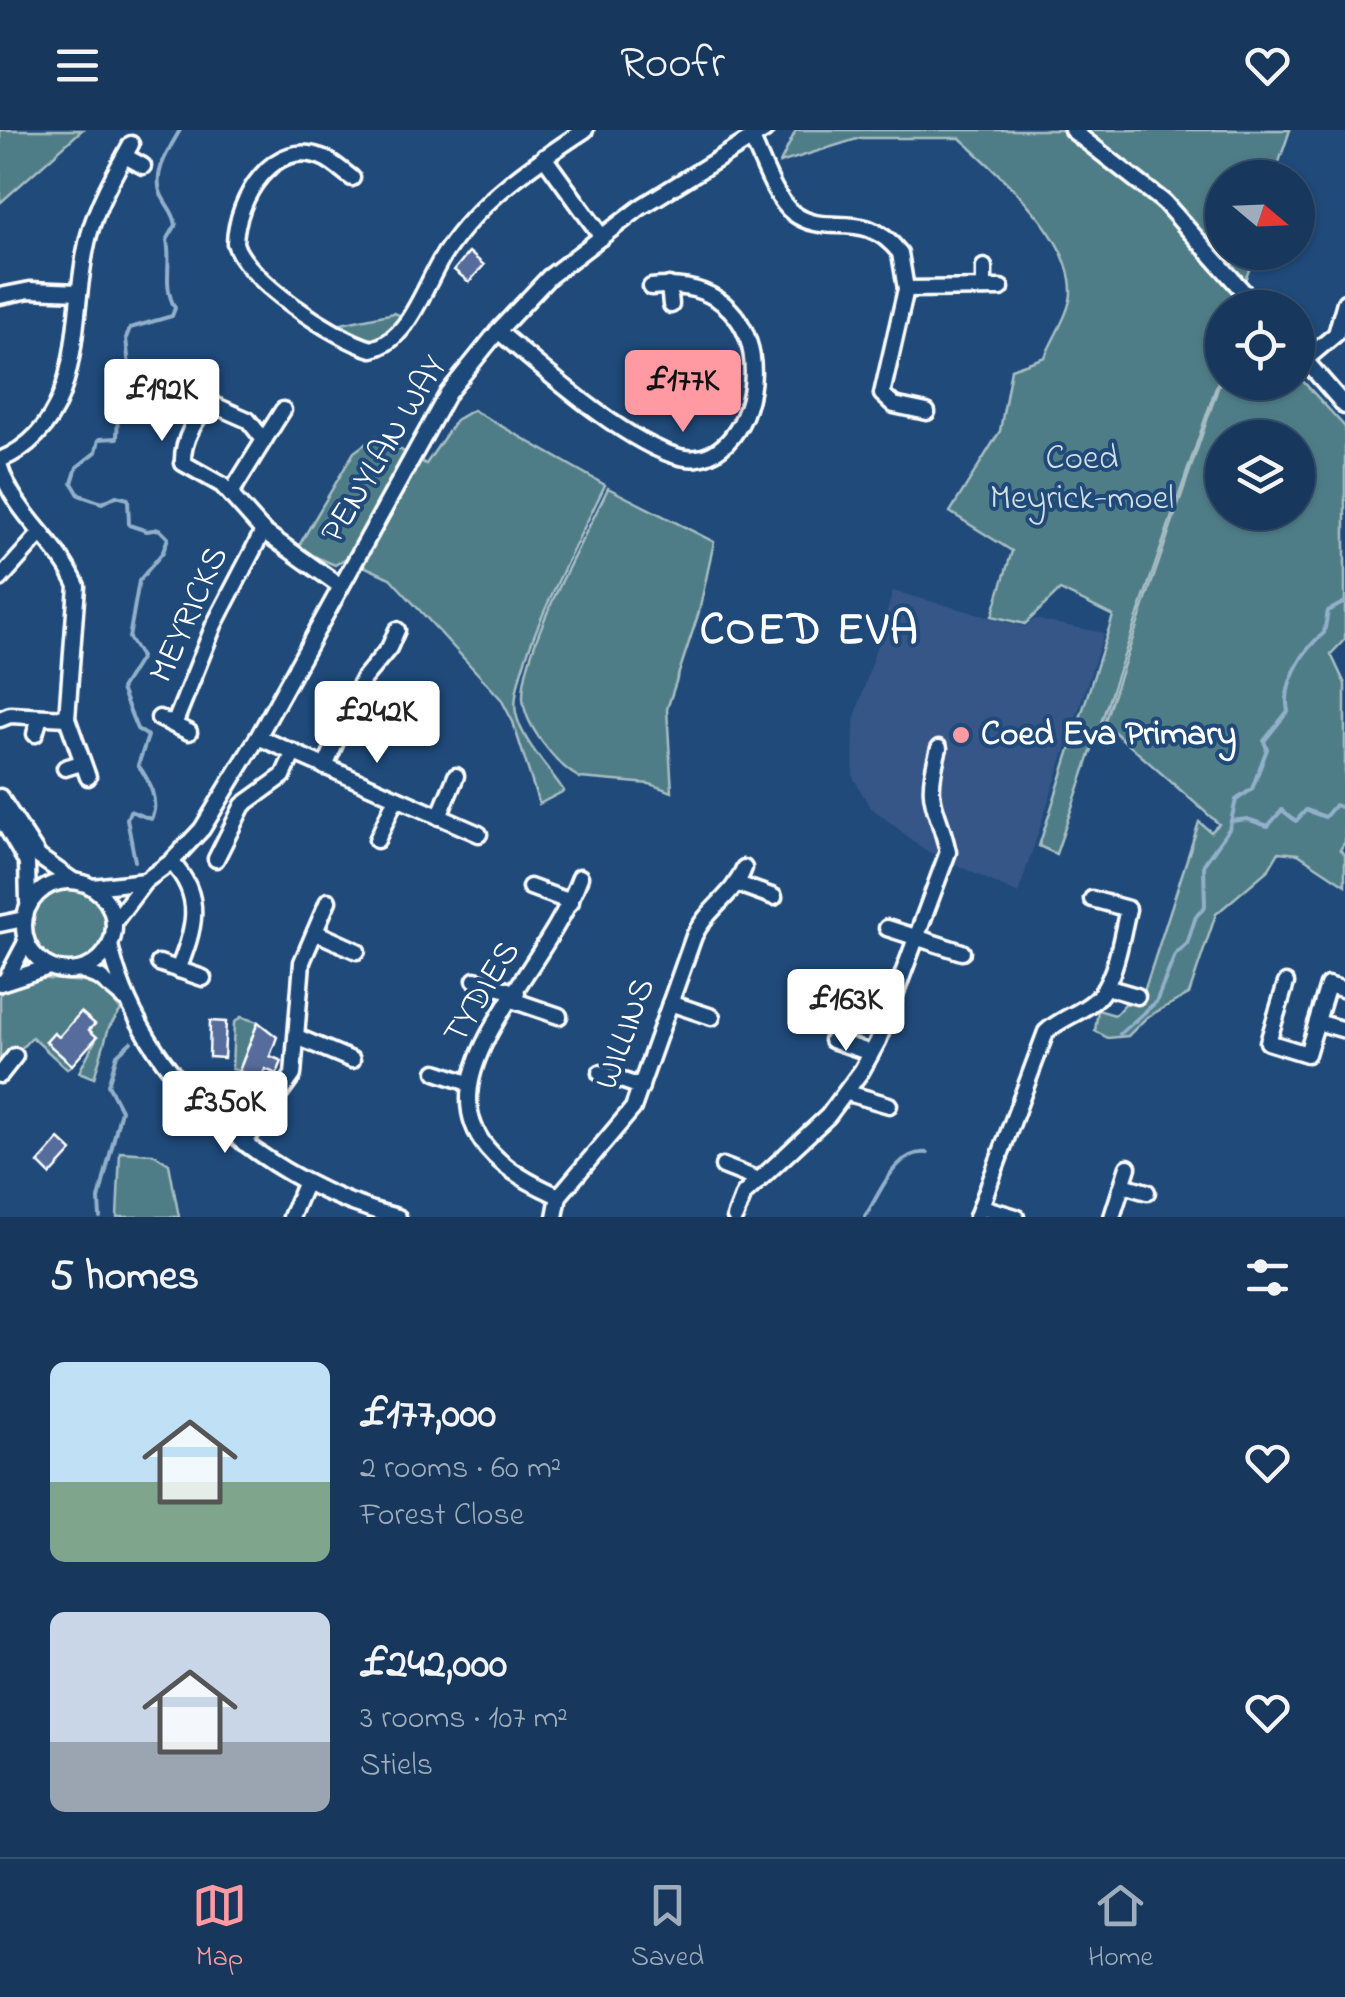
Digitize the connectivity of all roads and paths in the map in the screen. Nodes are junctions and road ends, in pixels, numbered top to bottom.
1 (585, 130) edge
2 (1072, 130) edge
3 (758, 134) edge
4 (544, 157) junction
5 (144, 166) dead end
6 (352, 178) dead end
7 (602, 237) junction
8 (984, 267) dead end
9 (669, 285) junction
10 (650, 287) dead end
11 (984, 288) junction
12 (1002, 288) dead end
13 (906, 289) junction
14 (1242, 290) edge
15 (79, 292) junction
16 (0, 296) edge
17 (1345, 302) edge
18 (671, 305) dead end
19 (498, 331) junction
20 (1315, 347) edge
21 (1315, 372) edge
22 (918, 405) dead end
23 (1345, 406) edge
24 (283, 410) dead end
25 (264, 440) junction
26 (0, 464) edge
27 (232, 493) junction
28 (263, 531) junction
29 (41, 532) junction
30 (0, 578) edge
31 (340, 586) junction
32 (397, 630) dead end
33 (352, 704) junction
34 (40, 718) junction
35 (67, 718) junction
36 (158, 718) dead end
37 (0, 719) edge
38 (388, 720) dead end
39 (174, 725) junction
40 (188, 732) dead end
41 (34, 734) dead end
42 (258, 737) junction
43 (940, 748) dead end
44 (294, 752) junction
45 (325, 766) junction
46 (65, 768) dead end
47 (456, 776) dead end
48 (0, 796) edge
49 (396, 798) junction
50 (0, 816) edge
51 (438, 817) junction
52 (479, 834) dead end
53 (377, 840) dead end
54 (216, 860) dead end
55 (172, 862) junction
56 (744, 868) dead end
57 (580, 877) dead end
58 (72, 880) junction
59 (145, 881) junction
60 (738, 884) junction
61 (93, 887) junction
62 (530, 887) dead end
63 (774, 897) dead end
64 (1092, 899) dead end
65 (328, 902) dead end
66 (571, 902) junction
67 (25, 913) junction
68 (114, 922) junction
69 (0, 924) edge
70 (886, 928) dead end
71 (315, 932) junction
72 (914, 936) junction
73 (26, 942) junction
74 (110, 945) junction
75 (357, 950) dead end
76 (962, 952) dead end
77 (159, 963) dead end
78 (49, 967) junction
79 (79, 970) junction
80 (178, 970) junction
81 (203, 978) dead end
82 (4, 980) edge
83 (475, 980) dead end
84 (1286, 983) dead end
85 (1106, 986) junction
86 (1345, 990) edge
87 (1137, 996) dead end
88 (515, 997) junction
89 (125, 998) junction
90 (670, 1003) junction
91 (559, 1016) dead end
92 (712, 1017) dead end
93 (1317, 1022) junction
94 (1345, 1030) edge
95 (297, 1037) junction
96 (832, 1040) dead end
97 (872, 1053) junction
98 (15, 1056) dead end
99 (352, 1060) dead end
100 (436, 1072) dead end
101 (600, 1073) dead end
102 (0, 1076) edge
103 (468, 1082) junction
104 (642, 1087) junction
105 (848, 1093) junction
106 (889, 1104) dead end
107 (244, 1143) junction
108 (722, 1166) dead end
109 (1128, 1167) dead end
110 (760, 1180) junction
111 (305, 1184) junction
112 (1122, 1185) junction
113 (1147, 1192) dead end
114 (559, 1196) junction
115 (980, 1212) edge
116 (291, 1217) edge
117 (398, 1217) edge
118 (555, 1217) edge
119 (735, 1217) edge
120 (1016, 1217) edge
121 (1112, 1217) edge

1 - 4 street
2 - 14 street
3 - 7 street, PENYLAN WAY
3 - 13 street
4 - 6 street
4 - 7 street
5 - 15 street
7 - 19 street, PENYLAN WAY
8 - 11 street
9 - 10 street
9 - 18 street
9 - 19 street
11 - 12 street
11 - 13 street
13 - 22 street
15 - 16 street
15 - 26 street
17 - 20 street
19 - 31 street, PENYLAN WAY
21 - 23 street
24 - 25 street
25 - 27 street
25 - 27 street, MEYRICKS
26 - 29 street
27 - 28 street, MEYRICKS
28 - 31 street, MEYRICKS
28 - 39 street, MEYRICKS
29 - 30 street
29 - 35 street
31 - 42 street, PENYLAN WAY
32 - 33 street
33 - 38 street
33 - 45 street
34 - 35 street
34 - 37 street
34 - 41 street
35 - 46 street
36 - 39 street
39 - 40 street
42 - 44 street
42 - 55 street, PENYLAN WAY
43 - 72 street
44 - 45 street
44 - 54 street
45 - 49 street
47 - 51 street
48 - 58 street
49 - 51 street
49 - 53 street
50 - 67 street
51 - 52 street
55 - 59 street, PENYLAN WAY
55 - 80 street
56 - 60 street, WILLINS
57 - 66 street, TYDIES
58 - 61 street
58 - 67 street
59 - 61 street, PENYLAN WAY
59 - 68 street, PENYLAN WAY
60 - 63 street
60 - 90 street, WILLINS
61 - 68 street
62 - 66 street
64 - 85 street
65 - 71 street
66 - 88 street, TYDIES
67 - 69 street
67 - 73 street
68 - 74 street
70 - 72 street
71 - 75 street
71 - 95 street
72 - 76 street
72 - 97 street
73 - 78 street
73 - 82 street
74 - 79 street
74 - 89 street
77 - 80 street
78 - 79 street
78 - 82 street
79 - 89 street
80 - 81 street
83 - 88 street
84 - 93 street
85 - 87 street
85 - 115 street
86 - 93 street
88 - 91 street
88 - 103 street, TYDIES
89 - 107 street
90 - 92 street
90 - 104 street, WILLINS
93 - 94 street
95 - 99 street
95 - 107 street
96 - 97 street
97 - 105 street
98 - 102 street
100 - 103 street
101 - 104 street
103 - 114 street, TYDIES
104 - 114 street, WILLINS
105 - 106 street
105 - 110 street
107 - 111 street
108 - 110 street
109 - 112 street
110 - 119 street
111 - 116 street
111 - 117 street
112 - 113 street
112 - 121 street
114 - 118 street, WILLINS
115 - 120 street

